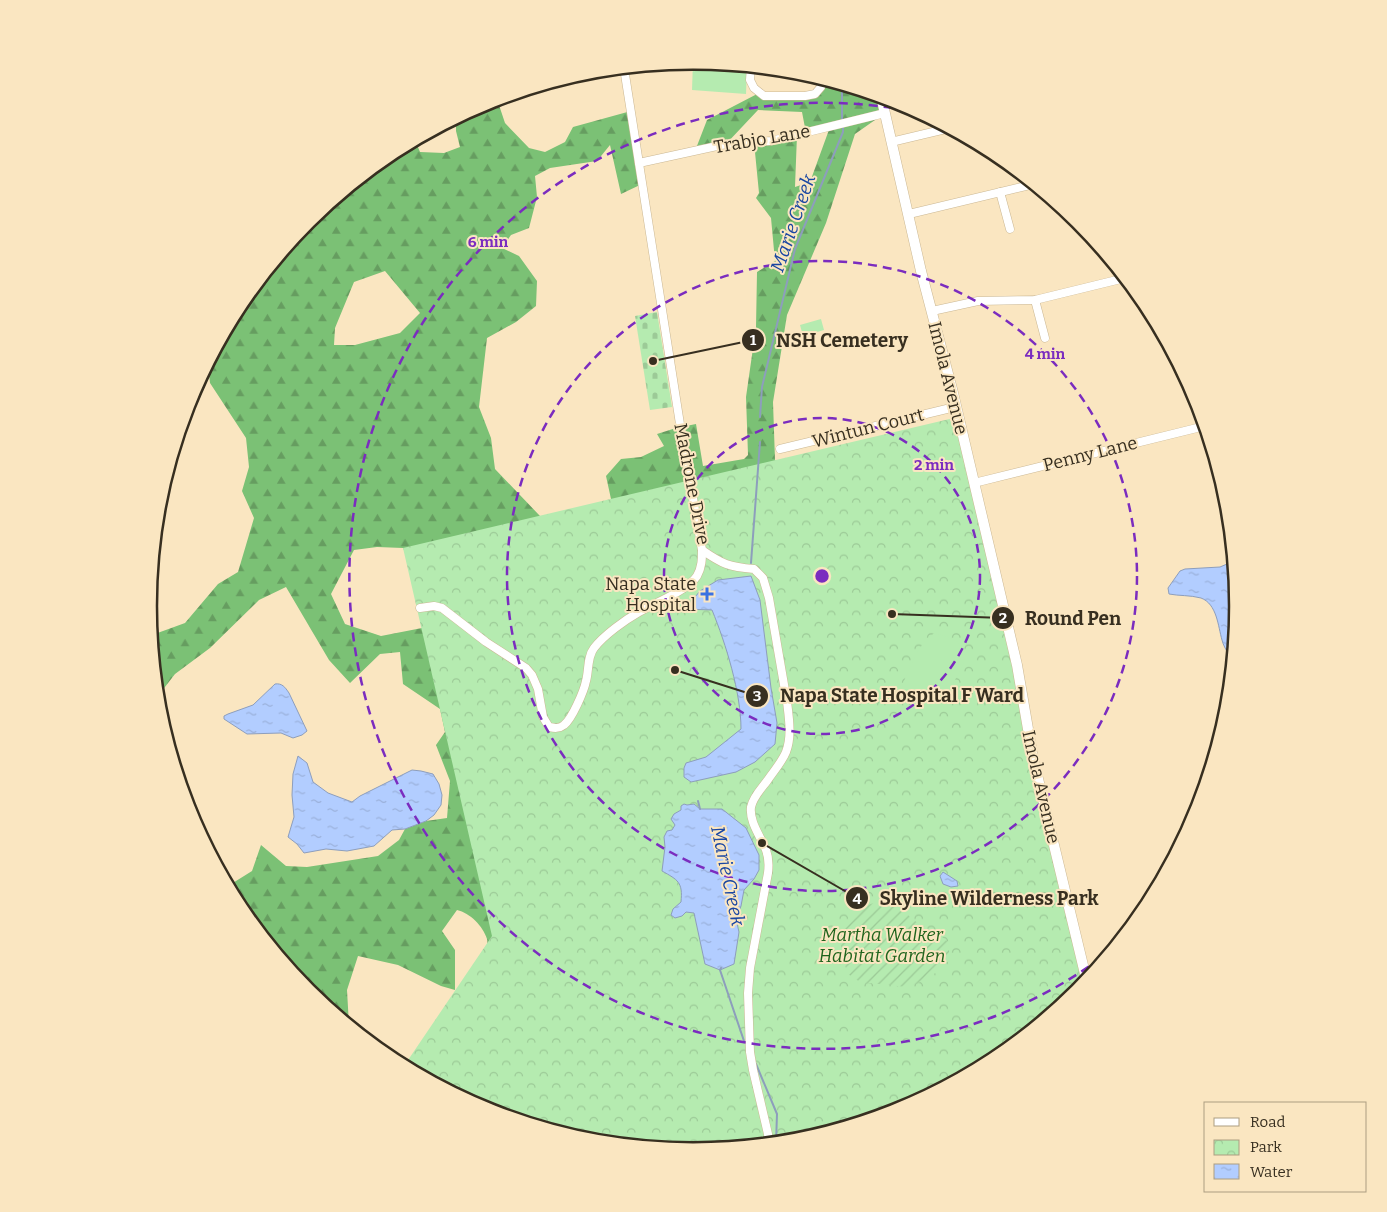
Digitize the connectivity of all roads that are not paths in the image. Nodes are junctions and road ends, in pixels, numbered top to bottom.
1 (750, 73) edge
2 (625, 75) edge
3 (821, 85) edge
4 (883, 105) edge
5 (885, 113) junction
6 (941, 130) edge
7 (891, 142) junction
8 (639, 164) junction
9 (1026, 186) edge
10 (1000, 192) junction
11 (909, 214) junction
12 (1010, 229) dead end
13 (1119, 280) edge
14 (1035, 300) junction
15 (932, 311) junction
16 (1045, 338) dead end
17 (955, 406) junction
18 (1199, 428) edge
19 (780, 449) dead end
20 (974, 484) junction
21 (702, 550) junction
22 (420, 608) dead end
23 (1085, 972) edge
24 (768, 1136) edge

1 - 3 street
2 - 8 street, Madrone Drive
4 - 5 street, Imola Avenue
5 - 7 street, Imola Avenue
5 - 8 street, Trabjo Lane
6 - 7 street
7 - 11 street, Imola Avenue
8 - 21 street, Madrone Drive
9 - 10 street
10 - 11 street
10 - 12 street
11 - 15 street, Imola Avenue
13 - 14 street
14 - 15 street
14 - 16 street
15 - 17 street, Imola Avenue
17 - 19 street, Wintun Court
17 - 20 street, Imola Avenue
18 - 20 street, Penny Lane
20 - 23 street, Imola Avenue
21 - 22 street
21 - 24 street, Madrone Drive

